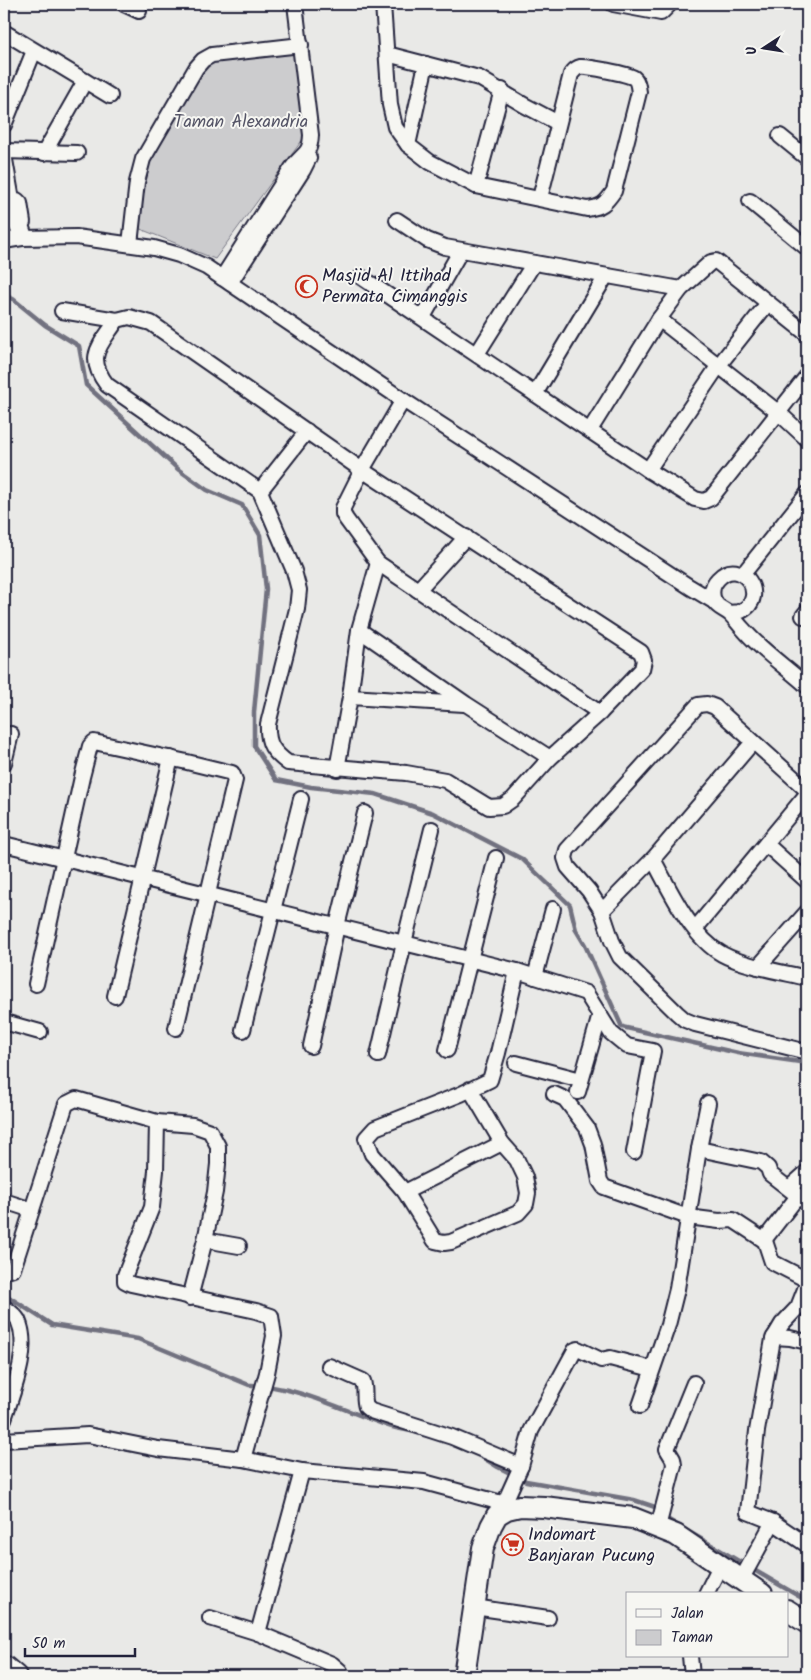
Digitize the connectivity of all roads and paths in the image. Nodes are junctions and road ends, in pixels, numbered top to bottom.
1 (124, 4) edge
2 (295, 4) edge
3 (383, 4) edge
4 (613, 4) edge
5 (670, 4) edge
6 (139, 10) dead end
7 (4, 32) edge
8 (300, 45) junction
9 (34, 51) junction
10 (387, 54) junction
11 (426, 64) junction
12 (85, 81) junction
13 (502, 90) junction
14 (110, 96) dead end
15 (558, 123) junction
16 (4, 125) edge
17 (780, 136) dead end
18 (408, 145) junction
19 (4, 153) edge
20 (44, 153) junction
21 (77, 153) dead end
22 (807, 158) edge
23 (476, 186) junction
24 (540, 198) junction
25 (750, 201) dead end
26 (397, 220) dead end
27 (24, 238) junction
28 (4, 241) edge
29 (130, 244) junction
30 (807, 248) edge
31 (461, 250) junction
32 (534, 263) junction
33 (606, 276) junction
34 (361, 277) dead end
35 (226, 280) junction
36 (681, 289) junction
37 (768, 303) junction
38 (62, 311) dead end
39 (423, 318) junction
40 (660, 319) junction
41 (117, 320) junction
42 (807, 334) edge
43 (477, 354) junction
44 (719, 365) junction
45 (807, 376) edge
46 (535, 394) junction
47 (403, 400) junction
48 (779, 413) junction
49 (590, 430) junction
50 (307, 431) junction
51 (807, 439) edge
52 (362, 470) junction
53 (648, 470) junction
54 (260, 491) junction
55 (807, 494) edge
56 (466, 536) junction
57 (378, 563) junction
58 (742, 574) junction
59 (418, 590) junction
60 (714, 602) junction
61 (730, 613) junction
62 (359, 630) junction
63 (807, 686) edge
64 (350, 697) junction
65 (466, 704) junction
66 (600, 713) junction
67 (11, 734) dead end
68 (753, 742) junction
69 (171, 758) junction
70 (550, 758) junction
71 (4, 763) edge
72 (337, 768) junction
73 (807, 792) edge
74 (301, 799) dead end
75 (366, 813) dead end
76 (432, 829) dead end
77 (4, 844) edge
78 (766, 844) junction
79 (496, 858) dead end
80 (63, 859) junction
81 (654, 859) junction
82 (142, 878) junction
83 (807, 881) edge
84 (208, 894) junction
85 (553, 909) dead end
86 (273, 910) junction
87 (602, 911) junction
88 (807, 912) edge
89 (337, 926) junction
90 (695, 929) junction
91 (404, 943) junction
92 (470, 959) junction
93 (758, 967) junction
94 (517, 971) junction
95 (535, 977) junction
96 (807, 978) edge
97 (36, 984) dead end
98 (115, 996) dead end
99 (600, 1015) junction
100 (4, 1022) edge
101 (176, 1028) dead end
102 (243, 1030) dead end
103 (40, 1032) dead end
104 (311, 1046) dead end
105 (447, 1050) dead end
106 (807, 1052) edge
107 (378, 1056) dead end
108 (516, 1063) dead end
109 (470, 1089) junction
110 (554, 1094) dead end
111 (708, 1103) dead end
112 (157, 1122) junction
113 (502, 1143) junction
114 (699, 1149) junction
115 (634, 1152) dead end
116 (807, 1172) edge
117 (405, 1192) junction
118 (798, 1196) edge
119 (4, 1201) edge
120 (32, 1210) junction
121 (688, 1217) junction
122 (206, 1240) junction
123 (764, 1240) junction
124 (239, 1246) dead end
125 (4, 1270) edge
126 (807, 1280) edge
127 (807, 1284) edge
128 (190, 1298) junction
129 (4, 1307) edge
130 (774, 1336) junction
131 (807, 1342) edge
132 (329, 1366) dead end
133 (652, 1369) junction
134 (694, 1384) dead end
135 (640, 1406) dead end
136 (4, 1419) edge
137 (4, 1440) edge
138 (243, 1459) junction
139 (302, 1471) junction
140 (518, 1473) junction
141 (505, 1507) junction
142 (661, 1515) junction
143 (773, 1522) junction
144 (807, 1545) edge
145 (720, 1566) junction
146 (741, 1580) junction
147 (707, 1592) edge
148 (759, 1592) edge
149 (474, 1607) junction
150 (788, 1611) edge
151 (210, 1618) dead end
152 (548, 1618) dead end
153 (807, 1623) edge
154 (258, 1633) junction
155 (690, 1658) edge
156 (4, 1666) edge
157 (16, 1676) edge
158 (342, 1676) edge
159 (464, 1676) edge
160 (692, 1676) edge

1 - 6 street
2 - 8 street
3 - 10 street
4 - 5 street
7 - 9 street
8 - 29 street
8 - 35 street
9 - 12 street
9 - 16 street
10 - 11 street
10 - 18 street
11 - 13 street
11 - 18 street
12 - 14 street
12 - 20 street
13 - 15 street
13 - 23 street
15 - 24 street
15 - 24 street
17 - 22 street
18 - 23 street
19 - 20 street
19 - 27 street
20 - 21 street
23 - 24 street
25 - 30 street
26 - 31 street
27 - 28 street
27 - 29 street
29 - 35 street
31 - 32 street
31 - 39 street
32 - 33 street
32 - 43 street
33 - 36 street
33 - 46 street
34 - 39 street
35 - 47 street
36 - 37 street
36 - 40 street
37 - 42 street
37 - 44 street
38 - 41 street
39 - 43 street
40 - 44 street
40 - 49 street
41 - 50 street
41 - 54 street
43 - 46 street
44 - 48 street
44 - 53 street
45 - 48 street
46 - 49 street
47 - 52 street
47 - 60 street
48 - 51 street
48 - 53 street
49 - 53 street
50 - 52 street
50 - 54 street
52 - 56 street
52 - 57 street
54 - 72 street
55 - 58 street
56 - 59 street
56 - 66 street
57 - 59 street
57 - 62 street
58 - 60 street
58 - 61 street
59 - 66 street
60 - 61 street
61 - 63 street
62 - 64 street
62 - 65 street
64 - 65 street
64 - 72 street
65 - 70 street
66 - 70 street
67 - 71 street
68 - 73 street
68 - 81 street
68 - 87 street
69 - 80 street
69 - 82 street
69 - 84 street
70 - 72 street
73 - 78 street
74 - 86 street
75 - 89 street
76 - 91 street
77 - 80 street
78 - 83 street
78 - 90 street
79 - 92 street
80 - 82 street
80 - 97 street
81 - 87 street
81 - 90 street
82 - 84 street
82 - 98 street
84 - 86 street
84 - 101 street
85 - 95 street
86 - 89 street
86 - 102 street
87 - 106 street
88 - 93 street
89 - 91 street
89 - 104 street
90 - 93 street
91 - 92 street
91 - 107 street
92 - 94 street
92 - 105 street
93 - 96 street
94 - 95 street
94 - 109 street
95 - 99 street
99 - 108 street
99 - 115 street
100 - 103 street
109 - 113 street
109 - 117 street
110 - 121 street
111 - 114 street
112 - 120 street
112 - 122 street
112 - 128 street
113 - 117 street
113 - 117 street
114 - 118 street
114 - 121 street
116 - 118 street
118 - 123 street
119 - 120 street
120 - 125 street
121 - 123 street
121 - 133 street
122 - 124 street
122 - 128 street
123 - 126 street
127 - 130 street
128 - 138 street
129 - 136 street
130 - 131 street
130 - 143 street
132 - 140 street
133 - 135 street
133 - 140 street
134 - 142 street
137 - 138 street
138 - 139 street
139 - 141 street
139 - 154 street
140 - 141 street
141 - 142 street
141 - 149 street
142 - 145 street
143 - 144 street
143 - 146 street
145 - 146 street
145 - 147 street
146 - 148 street
149 - 152 street
149 - 159 street
150 - 153 street
151 - 154 street
154 - 158 street
155 - 160 street
156 - 157 street

